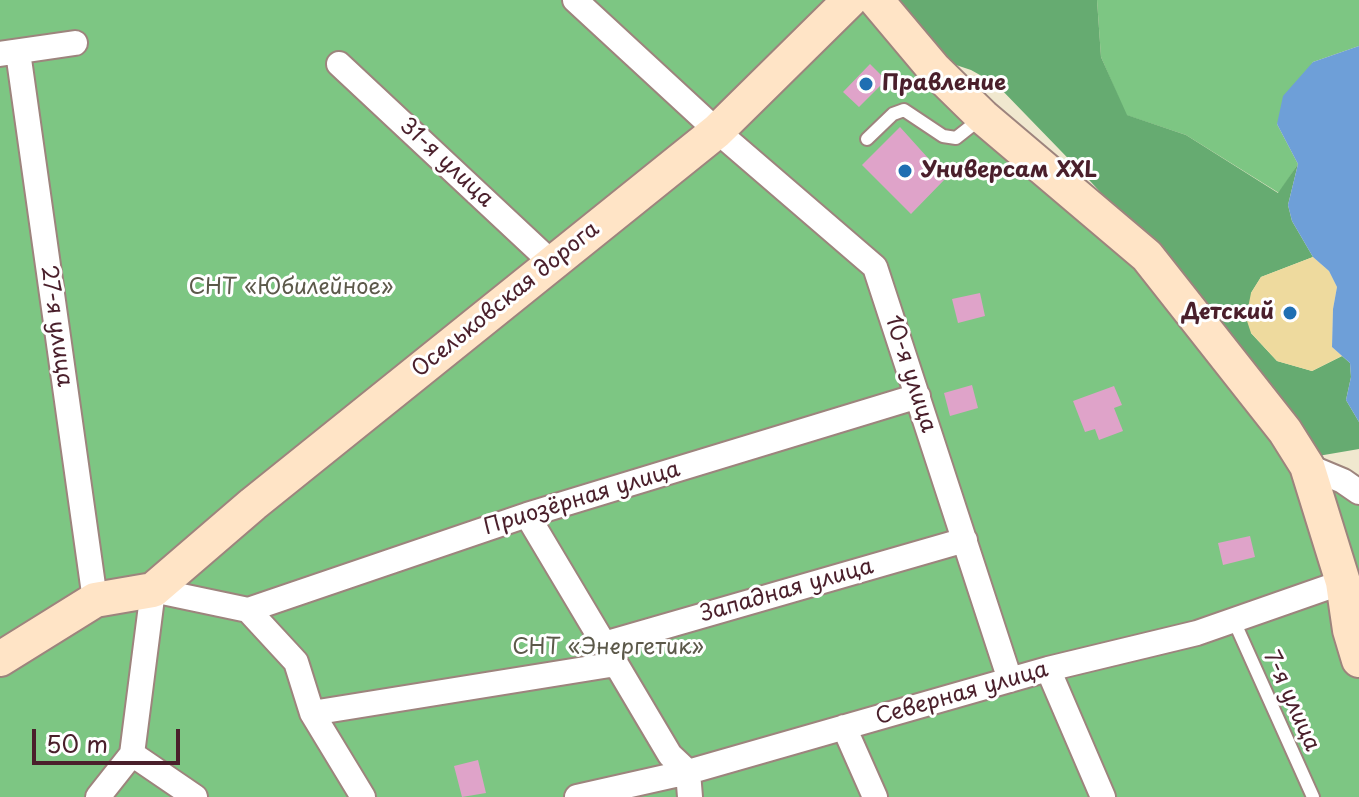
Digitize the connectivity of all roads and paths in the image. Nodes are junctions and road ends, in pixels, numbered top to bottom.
1 (575, 0) edge
2 (850, 0) edge
3 (876, 0) edge
4 (75, 43) dead end
5 (9, 53) edge
6 (339, 64) dead end
7 (983, 117) junction
8 (717, 131) junction
9 (867, 139) dead end
10 (552, 263) junction
11 (918, 396) junction
12 (1307, 466) junction
13 (1359, 492) edge
14 (527, 515) junction
15 (965, 540) junction
16 (1343, 582) junction
17 (153, 590) junction
18 (95, 600) junction
19 (248, 610) junction
20 (1234, 621) junction
21 (610, 654) junction
22 (0, 659) edge
23 (1359, 660) edge
24 (1048, 669) junction
25 (1010, 680) junction
26 (312, 713) junction
27 (844, 727) junction
28 (132, 754) junction
29 (688, 772) junction
30 (98, 797) edge
31 (195, 797) edge
32 (363, 797) edge
33 (577, 797) edge
34 (690, 797) edge
35 (875, 797) edge
36 (1103, 797) edge
37 (1313, 797) edge

1 - 8 street, 10-я улица
2 - 8 street, Осельковская дорога
3 - 7 street
4 - 5 street
5 - 18 street, 27-я улица
6 - 10 street, 31-я улица
7 - 9 lane
7 - 12 street
8 - 10 street, Осельковская дорога
8 - 11 street, 10-я улица
10 - 17 street, Осельковская дорога
11 - 14 street, Приозёрная улица
11 - 15 street, 10-я улица
12 - 13 street
12 - 16 street
14 - 19 street, Приозёрная улица
14 - 21 street
15 - 21 street, Западная улица
15 - 25 street, 10-я улица
16 - 20 street, Северная улица
16 - 23 street
17 - 18 street
17 - 19 street
17 - 28 street
18 - 22 street
19 - 26 street
20 - 24 street, Северная улица
20 - 37 lane, 7-я улица
21 - 26 street, Западная улица
21 - 29 street
24 - 25 street, Северная улица
24 - 36 street
25 - 27 street, Северная улица
26 - 32 street
27 - 29 street, Северная улица
27 - 35 street
28 - 30 street
28 - 31 street
29 - 33 street, Северная улица
29 - 34 street

